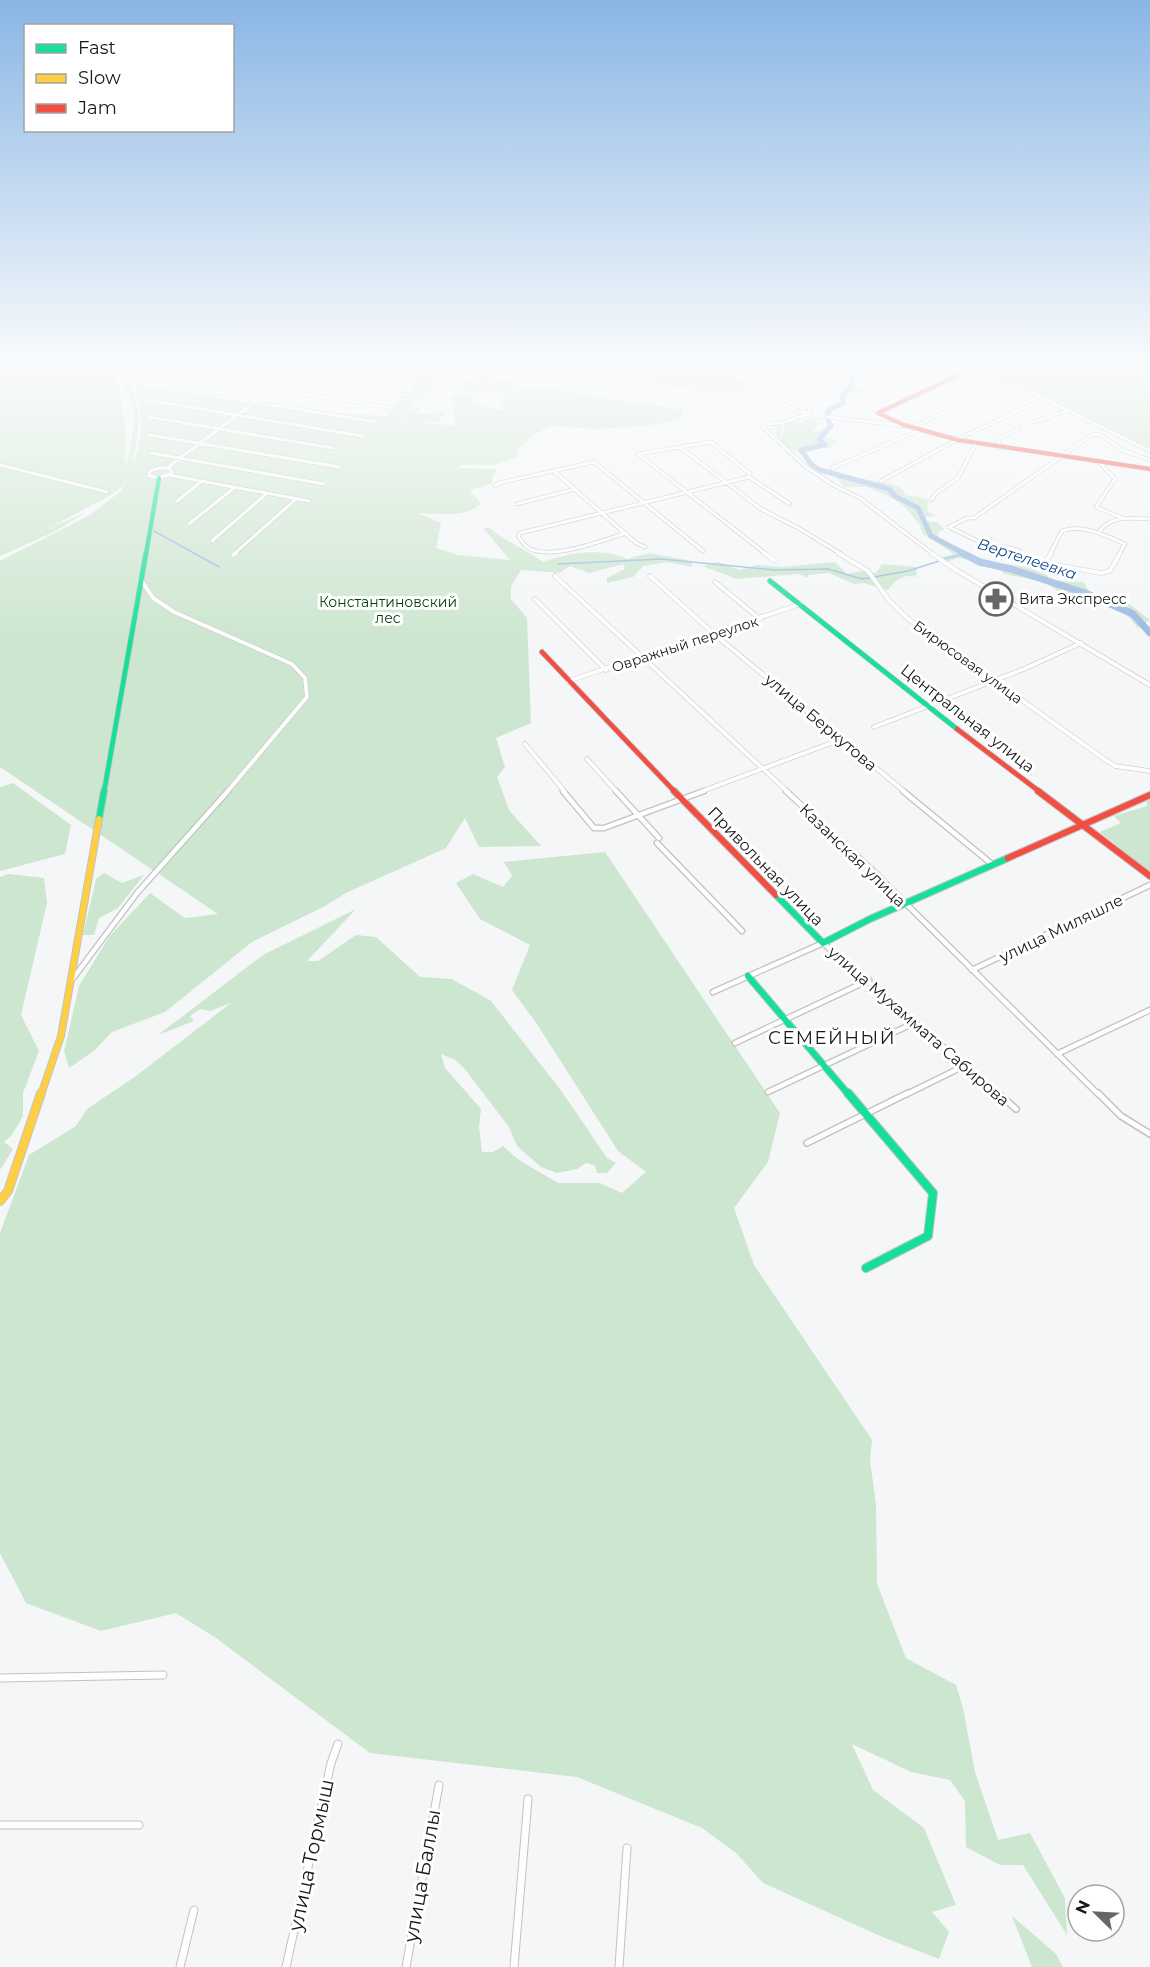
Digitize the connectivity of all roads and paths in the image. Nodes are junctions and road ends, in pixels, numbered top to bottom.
1 (180, 458) joint
2 (285, 458) edge
3 (643, 458) edge
4 (694, 458) edge
5 (730, 458) edge
6 (795, 458) edge
7 (856, 458) edge
8 (925, 458) edge
9 (967, 458) edge
10 (1061, 458) edge
11 (1068, 458) edge
12 (1099, 462) junction
13 (0, 465) edge
14 (339, 467) dead end
15 (167, 468) junction
16 (832, 468) dead end
17 (1150, 469) edge
18 (555, 472) junction
19 (169, 476) junction
20 (749, 477) junction
21 (159, 478) junction
22 (202, 481) junction
23 (881, 481) dead end
24 (726, 483) junction
25 (324, 484) dead end
26 (495, 486) dead end
27 (234, 487) junction
28 (575, 489) junction
29 (107, 492) dead end
30 (686, 492) junction
31 (267, 493) junction
32 (296, 499) junction
33 (932, 500) dead end
34 (309, 501) dead end
35 (176, 502) dead end
36 (645, 503) junction
37 (517, 504) dead end
38 (790, 504) dead end
39 (603, 512) junction
40 (1122, 518) junction
41 (1150, 519) edge
42 (189, 524) dead end
43 (1099, 532) junction
44 (626, 533) junction
45 (212, 541) dead end
46 (645, 547) dead end
47 (704, 551) dead end
48 (1019, 551) dead end
49 (233, 555) dead end
50 (774, 560) dead end
51 (555, 576) dead end
52 (650, 576) dead end
53 (142, 580) junction
54 (770, 581) dead end
55 (715, 582) dead end
56 (535, 598) dead end
57 (801, 604) junction
58 (760, 619) junction
59 (714, 634) junction
60 (1082, 643) junction
61 (542, 652) dead end
62 (642, 657) junction
63 (606, 670) junction
64 (568, 681) junction
65 (992, 681) junction
66 (1150, 685) edge
67 (930, 705) junction
68 (874, 727) dead end
69 (842, 739) junction
70 (525, 744) dead end
71 (587, 759) dead end
72 (764, 769) junction
73 (1150, 771) edge
74 (1150, 795) edge
75 (681, 798) junction
76 (639, 815) junction
77 (1084, 824) junction
78 (993, 866) junction
79 (1150, 876) edge
80 (1150, 885) edge
81 (905, 905) junction
82 (742, 931) dead end
83 (823, 943) junction
84 (972, 970) junction
85 (748, 976) junction
86 (869, 980) junction
87 (70, 983) junction
88 (713, 993) dead end
89 (1150, 1010) edge
90 (783, 1019) junction
91 (916, 1022) junction
92 (735, 1043) dead end
93 (1057, 1054) junction
94 (822, 1064) junction
95 (964, 1066) junction
96 (768, 1092) dead end
97 (1016, 1108) dead end
98 (864, 1114) junction
99 (1150, 1134) edge
100 (807, 1143) dead end
101 (0, 1200) edge
102 (866, 1268) dead end
103 (163, 1675) dead end
104 (0, 1678) edge
105 (338, 1744) dead end
106 (439, 1785) dead end
107 (528, 1799) dead end
108 (139, 1825) dead end
109 (0, 1826) edge
110 (627, 1848) dead end
111 (194, 1910) dead end
112 (180, 1967) edge
113 (286, 1967) edge
114 (406, 1967) edge
115 (514, 1967) edge
116 (619, 1967) edge

1 - 15 street
1 - 25 street
2 - 14 street
3 - 30 street
4 - 24 street, Бирюсовая улица
5 - 20 street
6 - 60 street
7 - 16 street
8 - 23 street
9 - 33 street
10 - 48 street
11 - 12 street
12 - 17 street
12 - 40 street
13 - 29 street
15 - 19 street
15 - 21 street
18 - 26 street
18 - 28 street
18 - 36 street
19 - 21 street
19 - 22 street
20 - 24 street
20 - 38 street
21 - 53 street
22 - 27 street
22 - 35 street
24 - 30 street
24 - 65 street, Бирюсовая улица
27 - 31 street
27 - 42 street
28 - 37 street
28 - 39 street
30 - 36 street
30 - 50 street
31 - 32 street
31 - 45 street
32 - 34 street
32 - 49 street
36 - 39 street
36 - 47 street
39 - 44 street
39 - 44 street
40 - 41 street
40 - 43 street
43 - 43 street
44 - 46 street
51 - 62 street, Казанская улица
52 - 59 street, улица Беркутова
53 - 87 street
53 - 87 street
54 - 57 street, Центральная улица
55 - 58 street
56 - 63 street
57 - 58 street, Овражный переулок
57 - 67 street, Центральная улица
58 - 59 street, Овражный переулок
59 - 62 street, Овражный переулок
59 - 69 street, улица Беркутова
60 - 65 street
60 - 66 street
61 - 64 street, Привольная улица
62 - 63 street, Овражный переулок
62 - 72 street, Казанская улица
63 - 64 street, Овражный переулок
64 - 75 street, Привольная улица
65 - 67 street
65 - 73 street, Бирюсовая улица
67 - 68 street
67 - 77 street, Центральная улица
69 - 72 street
69 - 78 street, улица Беркутова
70 - 76 street
71 - 76 street
72 - 75 street
72 - 81 street, Казанская улица
74 - 77 street, Привольная улица
75 - 76 street
75 - 83 street, Привольная улица
76 - 82 street
77 - 78 street, Привольная улица
77 - 79 street, Центральная улица
78 - 81 street, Привольная улица
80 - 84 street, улица Миляшле
81 - 83 street, Привольная улица
81 - 84 street, Казанская улица
83 - 85 street
83 - 86 street, улица Мухаммата Сабирова
84 - 93 street, Казанская улица
85 - 88 street
85 - 90 street
86 - 90 street
86 - 91 street, улица Мухаммата Сабирова
87 - 101 street
89 - 93 street
90 - 92 street
90 - 94 street
91 - 94 street
91 - 95 street, улица Мухаммата Сабирова
93 - 99 street, Казанская улица
94 - 96 street
94 - 98 street
95 - 97 street, улица Мухаммата Сабирова
95 - 98 street
98 - 100 street
98 - 102 street
103 - 104 street
105 - 113 street, улица Тормыш
106 - 114 street, улица Баллы
107 - 115 street
108 - 109 street
110 - 116 street
111 - 112 street

